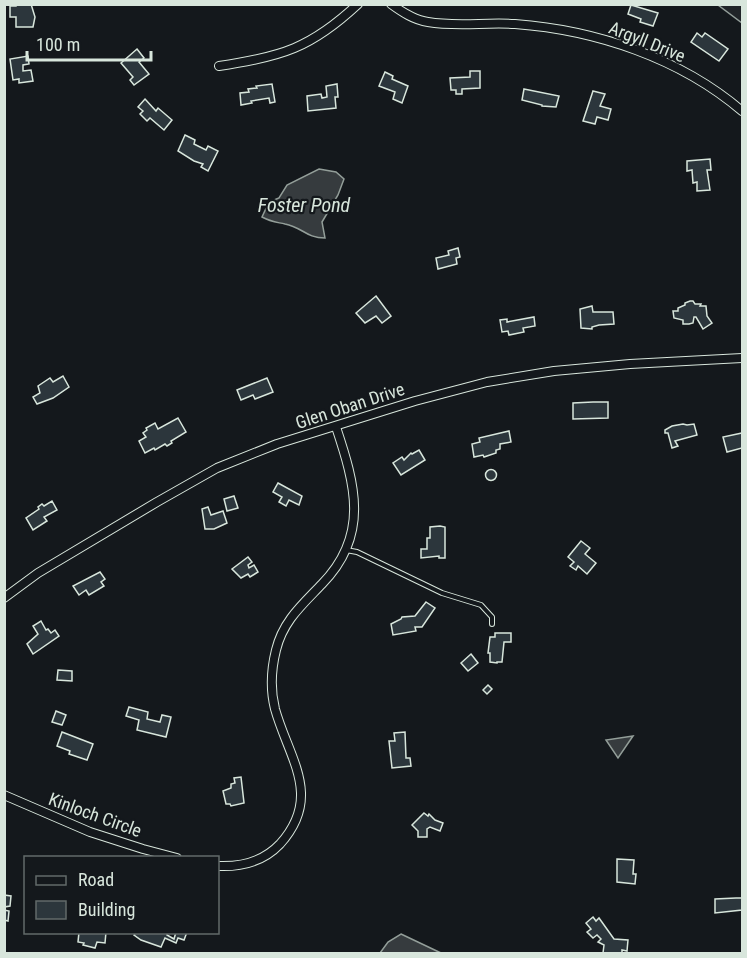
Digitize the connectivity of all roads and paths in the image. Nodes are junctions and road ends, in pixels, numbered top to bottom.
1 (358, 4) edge
2 (391, 4) edge
3 (219, 66) dead end
4 (742, 111) edge
5 (742, 358) edge
6 (336, 427) junction
7 (345, 550) junction
8 (4, 598) edge
9 (492, 624) dead end
10 (4, 795) edge
11 (170, 856) edge
12 (219, 866) edge

1 - 3 street
2 - 4 street, Argyll Drive
5 - 6 street, Glen Oban Drive
6 - 7 street
6 - 8 street, Glen Oban Drive
7 - 9 lane
7 - 12 street
10 - 11 street, Kinloch Circle

